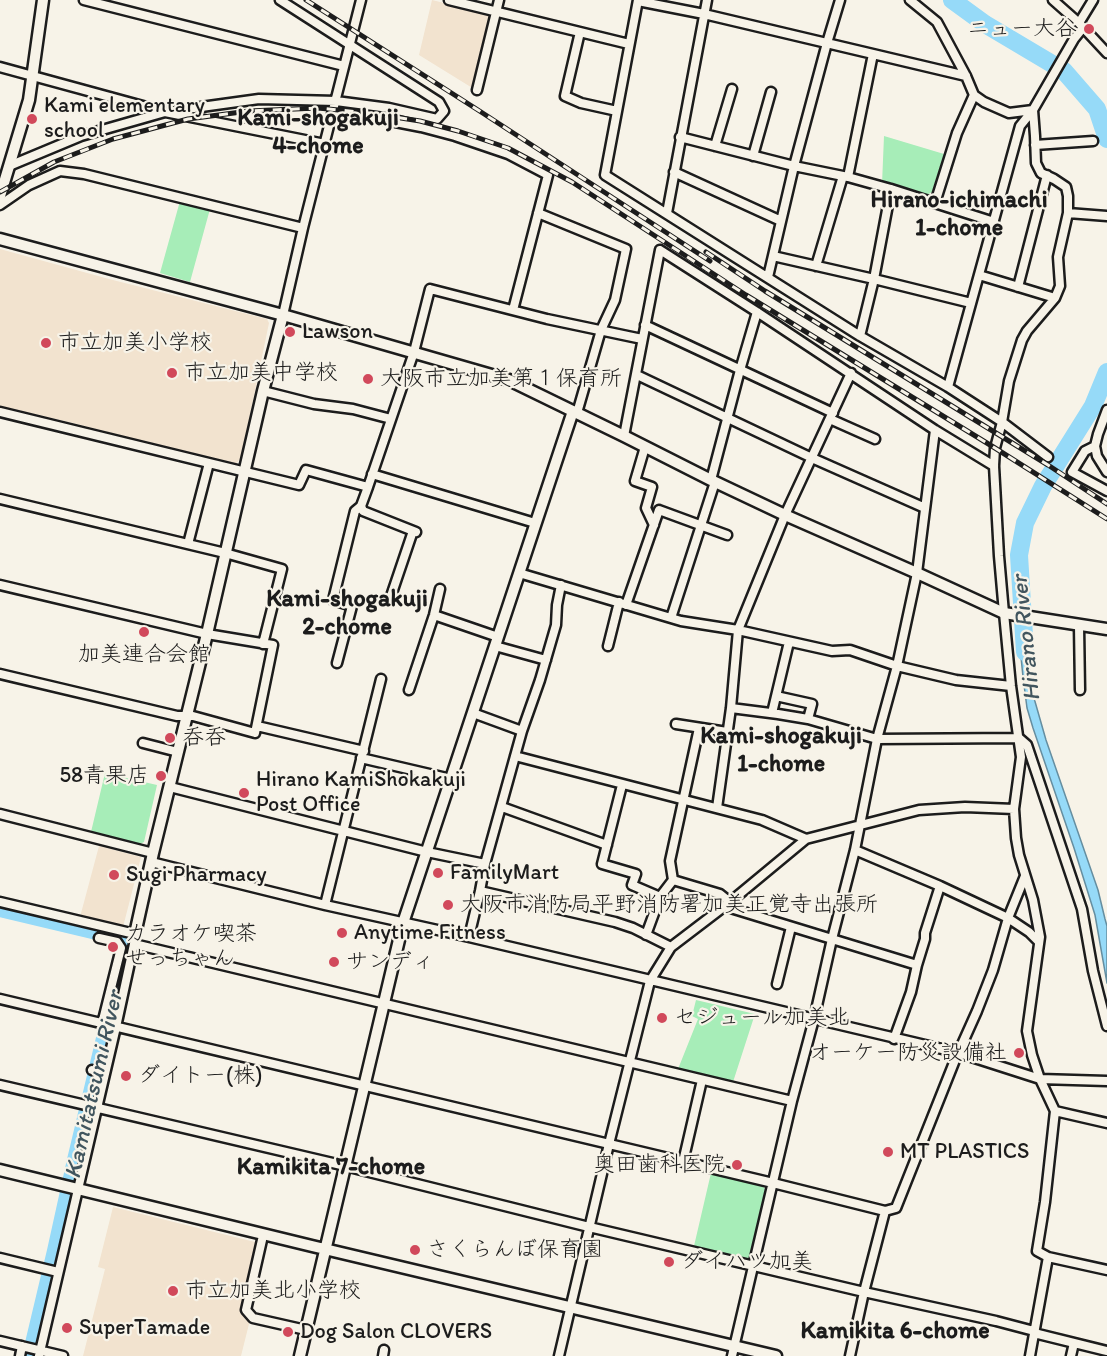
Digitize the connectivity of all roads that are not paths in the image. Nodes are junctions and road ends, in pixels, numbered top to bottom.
1 (43, 0) edge
2 (84, 0) edge
3 (280, 0) edge
4 (361, 0) edge
5 (449, 0) edge
6 (499, 0) edge
7 (638, 0) edge
8 (707, 0) edge
9 (840, 0) edge
10 (910, 0) edge
11 (1053, 0) edge
12 (1093, 0) edge
13 (496, 12) junction
14 (704, 14) junction
15 (1081, 26) junction
16 (580, 32) junction
17 (827, 43) junction
18 (350, 44) junction
19 (629, 44) junction
20 (1107, 52) edge
21 (873, 54) junction
22 (345, 66) junction
23 (0, 68) edge
24 (32, 75) junction
25 (966, 76) junction
26 (732, 89) dead end
27 (477, 90) dead end
28 (771, 92) dead end
29 (974, 95) junction
30 (336, 101) junction
31 (1032, 110) junction
32 (617, 111) junction
33 (165, 112) junction
34 (332, 115) junction
35 (680, 137) junction
36 (1093, 141) dead end
37 (325, 144) junction
38 (1035, 145) junction
39 (714, 146) junction
40 (753, 156) junction
41 (9, 166) junction
42 (795, 166) junction
43 (674, 172) junction
44 (1047, 175) junction
45 (846, 177) junction
46 (891, 189) junction
47 (0, 196) edge
48 (935, 203) junction
49 (0, 205) edge
50 (538, 213) junction
51 (667, 213) junction
52 (1068, 213) junction
53 (1107, 216) edge
54 (782, 220) junction
55 (994, 222) junction
56 (303, 228) junction
57 (0, 239) edge
58 (773, 256) junction
59 (816, 266) junction
60 (979, 275) junction
61 (768, 277) junction
62 (874, 279) junction
63 (1018, 287) junction
64 (1055, 298) junction
65 (971, 303) junction
66 (513, 310) junction
67 (758, 312) junction
68 (283, 315) junction
69 (645, 324) junction
70 (601, 330) junction
71 (860, 336) junction
72 (642, 339) junction
73 (414, 352) junction
74 (740, 370) junction
75 (851, 373) junction
76 (636, 375) junction
77 (948, 387) junction
78 (263, 391) junction
79 (1107, 410) edge
80 (0, 412) edge
81 (575, 412) junction
82 (832, 416) junction
83 (727, 418) junction
84 (391, 419) junction
85 (1002, 422) junction
86 (935, 430) junction
87 (624, 436) junction
88 (875, 439) dead end
89 (1095, 446) junction
90 (645, 447) junction
91 (1048, 457) dead end
92 (812, 458) junction
93 (209, 463) junction
94 (994, 466) junction
95 (245, 471) junction
96 (1107, 472) edge
97 (372, 474) junction
98 (713, 481) junction
99 (368, 487) junction
100 (1107, 491) edge
101 (0, 499) edge
102 (361, 506) junction
103 (925, 508) junction
104 (785, 515) junction
105 (535, 523) junction
106 (654, 525) junction
107 (700, 526) junction
108 (727, 535) dead end
109 (189, 544) junction
110 (225, 553) junction
111 (519, 573) junction
112 (917, 573) junction
113 (0, 585) edge
114 (561, 585) junction
115 (440, 589) dead end
116 (391, 596) dead end
117 (622, 603) junction
118 (1007, 614) junction
119 (434, 615) junction
120 (671, 618) junction
121 (1078, 626) junction
122 (738, 630) junction
123 (1107, 630) edge
124 (207, 634) junction
125 (496, 641) junction
126 (789, 642) junction
127 (263, 644) junction
128 (608, 646) dead end
129 (546, 660) junction
130 (337, 663) dead end
131 (897, 666) junction
132 (0, 674) edge
133 (381, 680) dead end
134 (1011, 686) junction
135 (409, 690) dead end
136 (1080, 690) dead end
137 (776, 696) junction
138 (731, 708) junction
139 (472, 713) junction
140 (772, 713) junction
141 (186, 717) junction
142 (808, 719) junction
143 (676, 724) dead end
144 (257, 726) junction
145 (699, 728) junction
146 (522, 731) junction
147 (727, 732) junction
148 (1019, 738) junction
149 (877, 739) junction
150 (143, 743) dead end
151 (178, 752) junction
152 (362, 754) junction
153 (515, 756) junction
154 (451, 779) junction
155 (622, 785) junction
156 (170, 787) junction
157 (683, 801) junction
158 (502, 807) junction
159 (717, 807) junction
160 (1014, 809) junction
161 (0, 814) edge
162 (859, 825) junction
163 (343, 830) junction
164 (806, 839) junction
165 (607, 845) junction
166 (855, 850) junction
167 (427, 852) junction
168 (152, 857) junction
169 (485, 864) junction
170 (1025, 876) junction
171 (673, 880) junction
172 (940, 886) junction
173 (480, 891) junction
174 (660, 897) junction
175 (0, 902) edge
176 (727, 904) junction
177 (324, 905) junction
178 (1008, 918) junction
179 (403, 923) junction
180 (791, 927) junction
181 (646, 935) junction
182 (469, 937) junction
183 (99, 938) dead end
184 (134, 939) junction
185 (832, 939) junction
186 (1039, 942) junction
187 (670, 947) junction
188 (125, 955) junction
189 (917, 965) junction
190 (121, 973) junction
191 (651, 981) junction
192 (777, 984) dead end
193 (0, 999) edge
194 (385, 1004) junction
195 (814, 1019) junction
196 (109, 1025) junction
197 (1107, 1026) edge
198 (894, 1039) junction
199 (959, 1053) junction
200 (630, 1063) junction
201 (1040, 1079) junction
202 (702, 1080) junction
203 (1107, 1080) edge
204 (0, 1085) edge
205 (364, 1086) junction
206 (792, 1101) junction
207 (92, 1107) junction
208 (1055, 1111) junction
209 (1107, 1123) edge
210 (609, 1144) junction
211 (683, 1162) junction
212 (345, 1166) junction
213 (0, 1170) edge
214 (773, 1183) junction
215 (73, 1187) junction
216 (885, 1211) junction
217 (590, 1227) junction
218 (262, 1240) dead end
219 (326, 1249) junction
220 (1048, 1257) junction
221 (0, 1258) edge
222 (754, 1265) junction
223 (1107, 1270) edge
224 (58, 1272) junction
225 (864, 1292) junction
226 (571, 1307) junction
227 (306, 1330) junction
228 (1034, 1331) junction
229 (0, 1341) edge
230 (1074, 1343) junction
231 (23, 1347) junction
232 (733, 1351) edge
233 (1107, 1351) edge
234 (39, 1352) edge
235 (20, 1356) edge
236 (63, 1356) edge
237 (300, 1356) edge
238 (559, 1356) edge
239 (776, 1356) edge
240 (850, 1356) edge
241 (1030, 1356) edge
242 (1071, 1356) edge

1 - 24 street
2 - 22 street
3 - 18 street
4 - 18 street
5 - 13 street
6 - 13 street
7 - 14 street
7 - 19 street
8 - 14 street
9 - 17 street
10 - 25 street
11 - 15 street
12 - 15 street
13 - 16 street
13 - 27 street
14 - 17 street
14 - 35 street
15 - 20 street
15 - 31 street
16 - 19 street
16 - 32 street
17 - 21 street
17 - 42 street
18 - 22 street
18 - 30 street
19 - 32 street
21 - 25 street
21 - 45 street
22 - 30 street
23 - 24 street
24 - 33 street
24 - 41 street
25 - 29 street
26 - 39 street
28 - 40 street
29 - 31 street
29 - 48 street
30 - 33 street
30 - 34 street
31 - 38 street
31 - 55 street
32 - 51 street
33 - 37 street
33 - 41 street
34 - 37 street
34 - 50 street
35 - 39 street
35 - 43 street
36 - 38 street
37 - 56 street
38 - 44 street
39 - 40 street
40 - 42 street
41 - 47 street
42 - 45 street
42 - 54 street
43 - 51 street
43 - 54 street
44 - 52 street
44 - 63 street
45 - 46 street
45 - 59 street
46 - 48 street
46 - 62 street
48 - 55 street
49 - 56 street
50 - 66 street
50 - 70 street
51 - 61 street
52 - 53 street
52 - 64 street
54 - 58 street
55 - 60 street
56 - 68 street
57 - 68 street
58 - 59 street
58 - 61 street
59 - 62 street
60 - 63 street
60 - 65 street
61 - 71 street
62 - 65 street
62 - 71 street
63 - 64 street
64 - 85 street
65 - 77 street
66 - 70 street
66 - 73 street
67 - 69 street
67 - 74 street
67 - 75 street
68 - 73 street
68 - 78 street
69 - 72 street
69 - 74 street
70 - 72 street
70 - 81 street
71 - 77 street
72 - 76 street
73 - 81 street
73 - 84 street
74 - 82 street
74 - 83 street
75 - 82 street
75 - 86 street
76 - 83 street
76 - 87 street
77 - 85 street
78 - 84 street
78 - 95 street
79 - 89 street
80 - 93 street
81 - 87 street
81 - 105 street
82 - 88 street
82 - 92 street
83 - 92 street
83 - 98 street
84 - 97 street
85 - 91 street
85 - 94 street
86 - 94 street
86 - 103 street
87 - 90 street
89 - 96 street
89 - 100 street
90 - 98 street
90 - 106 street
92 - 103 street
92 - 104 street
93 - 95 street
93 - 109 street
94 - 118 street
95 - 99 street
95 - 110 street
97 - 99 street
97 - 105 street
98 - 104 street
98 - 107 street
99 - 102 street
101 - 109 street
102 - 116 street
102 - 130 street
103 - 112 street
104 - 112 street
104 - 122 street
105 - 111 street
106 - 107 street
106 - 117 street
107 - 108 street
107 - 120 street
109 - 110 street
110 - 124 street
110 - 127 street
111 - 114 street
111 - 125 street
112 - 118 street
112 - 131 street
113 - 124 street
114 - 117 street
114 - 129 street
115 - 119 street
117 - 120 street
117 - 128 street
118 - 121 street
118 - 134 street
119 - 125 street
119 - 135 street
120 - 122 street
121 - 123 street
121 - 136 street
122 - 126 street
122 - 138 street
124 - 127 street
124 - 141 street
125 - 129 street
125 - 139 street
126 - 131 street
126 - 137 street
127 - 144 street
129 - 146 street
131 - 134 street
131 - 149 street
132 - 141 street
133 - 152 street
134 - 148 street
137 - 140 street
137 - 142 street
138 - 140 street
138 - 147 street
139 - 146 street
139 - 154 street
140 - 142 street
141 - 144 street
141 - 151 street
142 - 149 street
143 - 145 street
144 - 152 street
145 - 147 street
145 - 157 street
146 - 153 street
147 - 159 street
148 - 149 street
148 - 160 street
148 - 197 street
149 - 162 street
150 - 151 street
151 - 156 street
152 - 154 street
152 - 163 street
153 - 155 street
153 - 158 street
154 - 167 street
155 - 157 street
155 - 165 street
156 - 163 street
156 - 168 street
157 - 159 street
157 - 171 street
158 - 165 street
158 - 169 street
159 - 164 street
160 - 162 street
160 - 170 street
161 - 168 street
162 - 164 street
162 - 166 street
163 - 167 street
163 - 177 street
164 - 176 street
165 - 174 street
166 - 172 street
166 - 185 street
167 - 169 street
167 - 179 street
168 - 177 street
168 - 184 street
169 - 173 street
170 - 178 street
170 - 186 street
171 - 174 street
171 - 176 street
172 - 178 street
172 - 189 street
173 - 181 street
173 - 182 street
174 - 181 street
175 - 184 street
176 - 180 street
176 - 187 street
177 - 179 street
178 - 186 street
178 - 199 street
179 - 182 street
179 - 194 street
180 - 185 street
180 - 192 street
181 - 187 street
182 - 191 street
183 - 188 street
184 - 188 street
184 - 194 street
185 - 189 street
185 - 195 street
186 - 201 street
187 - 191 street
188 - 190 street
189 - 198 street
190 - 196 street
190 - 196 street
191 - 195 street
191 - 200 street
193 - 196 street
194 - 200 street
194 - 205 street
195 - 198 street
195 - 206 street
196 - 205 street
196 - 207 street
198 - 199 street
199 - 201 street
199 - 216 street
200 - 202 street
200 - 210 street
201 - 203 street
201 - 208 street
202 - 206 street
202 - 211 street
204 - 207 street
205 - 210 street
205 - 212 street
206 - 214 street
207 - 212 street
207 - 215 street
208 - 209 street
208 - 220 street
210 - 211 street
210 - 217 street
211 - 214 street
212 - 217 street
212 - 219 street
213 - 215 street
214 - 216 street
214 - 222 street
215 - 219 street
215 - 224 street
216 - 225 street
217 - 222 street
217 - 226 street
218 - 227 street
219 - 226 street
219 - 227 street
220 - 223 street
220 - 228 street
221 - 224 street
222 - 225 street
222 - 232 street
224 - 234 street
225 - 228 street
225 - 240 street
226 - 232 street
226 - 238 street
227 - 237 street
228 - 230 street
228 - 241 street
229 - 231 street
230 - 233 street
230 - 242 street
231 - 234 street
231 - 235 street
232 - 239 street
234 - 236 street

